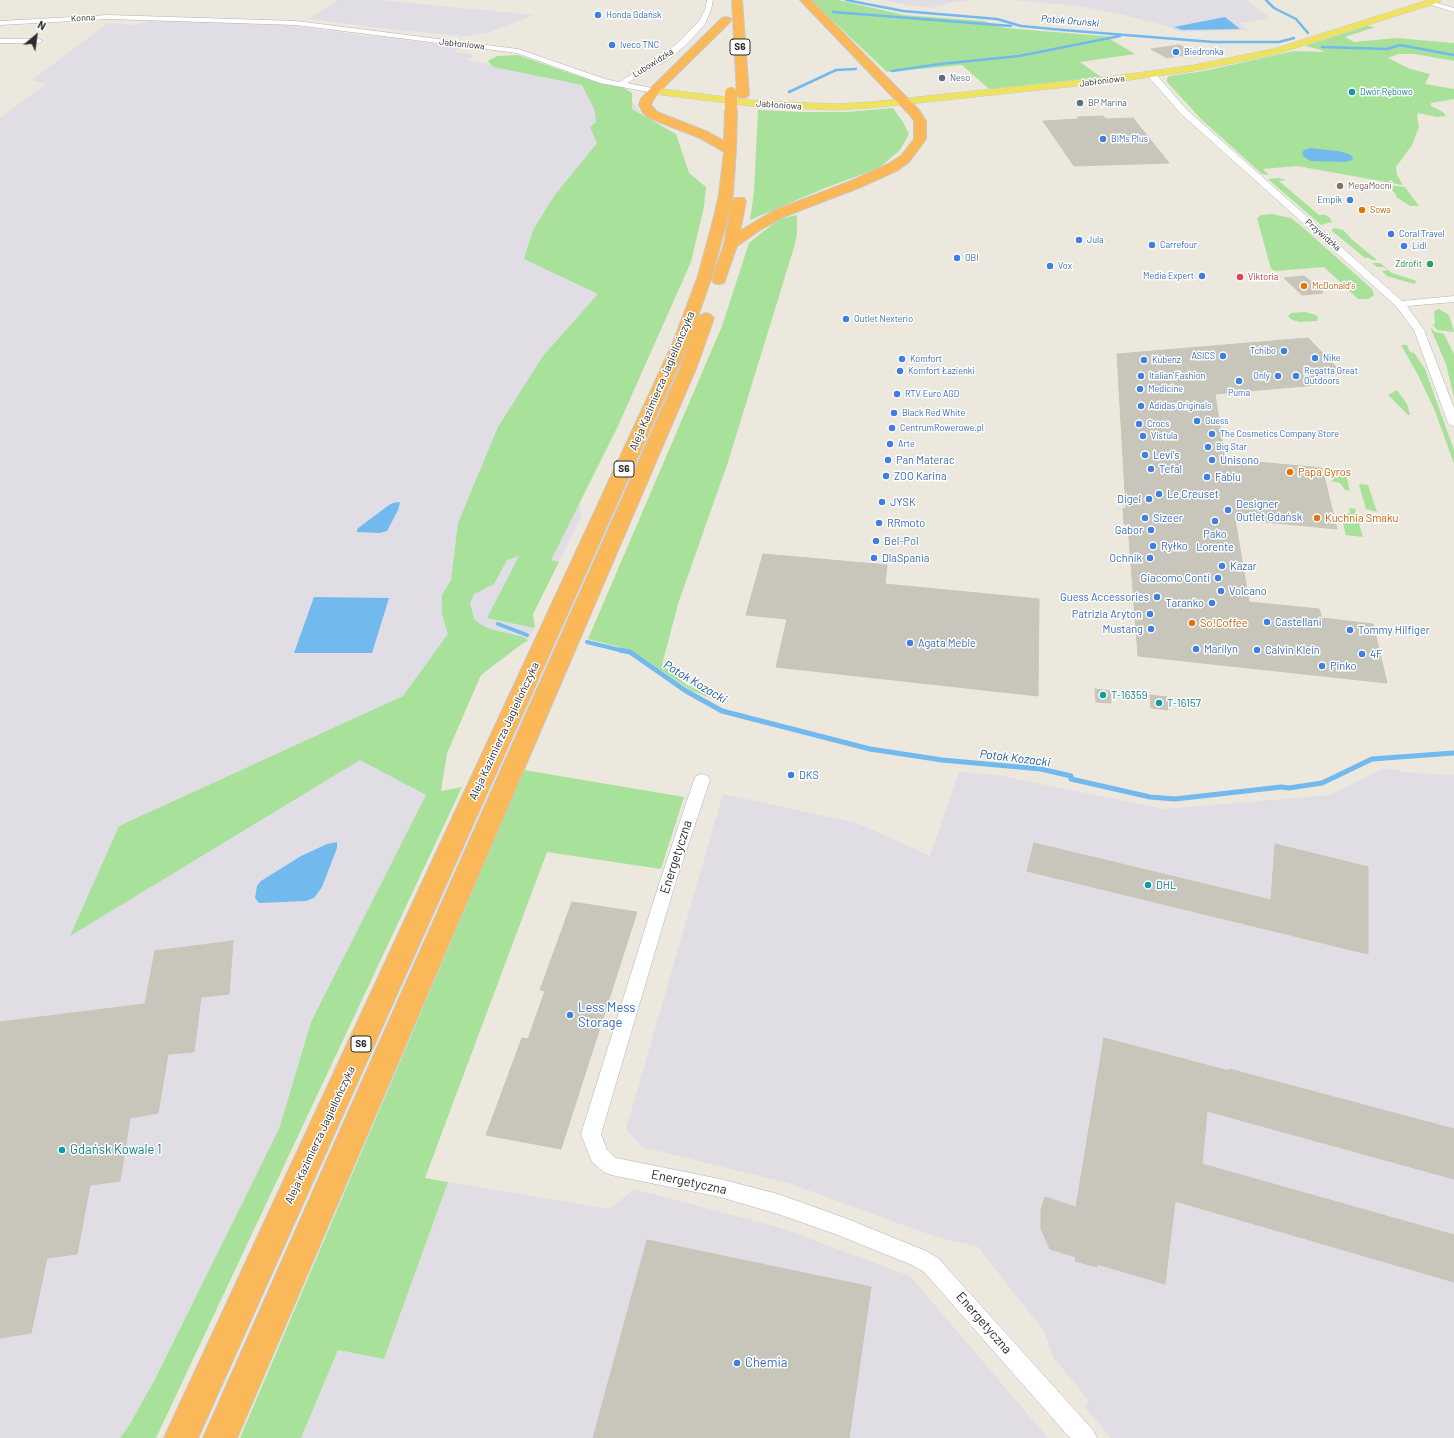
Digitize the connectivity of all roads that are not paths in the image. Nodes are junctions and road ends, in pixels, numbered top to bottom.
1 (710, 0) edge
2 (737, 0) edge
3 (805, 0) edge
4 (1433, 2) edge
5 (726, 6) dead end
6 (1454, 10) edge
7 (118, 17) joint
8 (726, 20) junction
9 (20, 22) junction
10 (0, 23) edge
11 (6, 30) dead end
12 (727, 32) dead end
13 (0, 41) edge
14 (39, 41) dead end
15 (1153, 78) junction
16 (619, 85) junction
17 (731, 89) dead end
18 (654, 91) junction
19 (905, 102) junction
20 (744, 112) dead end
21 (730, 150) junction
22 (741, 188) dead end
23 (731, 244) junction
24 (1454, 299) edge
25 (1400, 304) junction
26 (1454, 423) edge
27 (702, 780) dead end
28 (181, 1438) edge
29 (220, 1438) edge
30 (1086, 1438) edge

1 - 16 street, Lubowidzka
2 - 20 highway, S6
3 - 19 highway
4 - 6 street
4 - 15 main road
5 - 8 highway, S6
7 - 9 street, Konna
7 - 16 street, Jabłoniowa
8 - 12 highway, S6
8 - 18 highway
9 - 10 street, Konna
9 - 11 street
13 - 14 street
15 - 19 main road, Jabłoniowa
15 - 25 street, Przywidzka
16 - 18 street, Jabłoniowa
17 - 21 highway, Aleja Kazimierza Jagiellończyka / S6, bridge
18 - 19 main road, Jabłoniowa
18 - 21 highway
19 - 23 highway
21 - 28 highway, Aleja Kazimierza Jagiellończyka / S6
22 - 23 highway, Aleja Kazimierza Jagiellończyka / S6
23 - 29 highway, Aleja Kazimierza Jagiellończyka / S6
24 - 25 street
25 - 26 street, Przywidzka
27 - 30 street, Energetyczna

